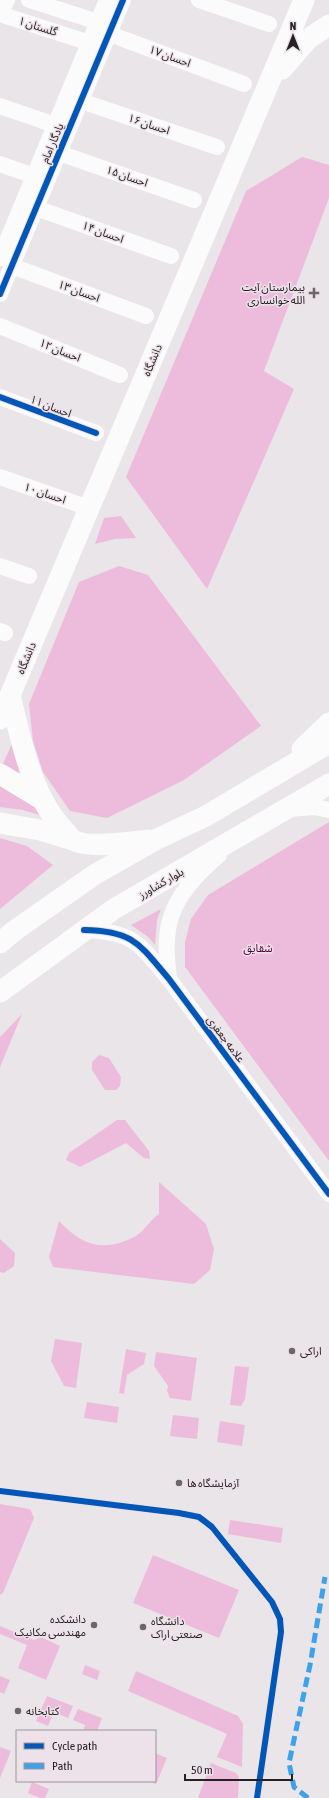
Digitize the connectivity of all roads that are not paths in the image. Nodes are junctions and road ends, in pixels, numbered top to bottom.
1 (7, 0) edge
2 (29, 0) edge
3 (107, 0) edge
4 (123, 0) edge
5 (199, 0) edge
6 (304, 0) edge
7 (269, 24) dead end
8 (329, 25) edge
9 (98, 32) junction
10 (244, 84) dead end
11 (269, 85) junction
12 (81, 101) junction
13 (0, 106) edge
14 (55, 126) junction
15 (217, 147) dead end
16 (59, 153) junction
17 (0, 164) edge
18 (34, 176) junction
19 (194, 200) dead end
20 (36, 208) junction
21 (3, 241) edge
22 (171, 256) dead end
23 (6, 262) edge
24 (0, 294) edge
25 (146, 316) dead end
26 (0, 326) edge
27 (120, 375) dead end
28 (0, 397) edge
29 (96, 433) dead end
30 (0, 477) edge
31 (90, 508) junction
32 (0, 566) edge
33 (29, 576) dead end
34 (10, 696) junction
35 (0, 719) edge
36 (329, 723) edge
37 (329, 743) edge
38 (0, 774) edge
39 (275, 776) junction
40 (329, 784) edge
41 (43, 800) junction
42 (288, 809) junction
43 (329, 810) edge
44 (0, 823) edge
45 (157, 839) junction
46 (236, 839) junction
47 (73, 840) junction
48 (84, 930) junction
49 (0, 943) edge
50 (169, 979) junction
51 (0, 992) edge
52 (329, 1194) edge

1 - 9 street, گلستان ۱
2 - 9 street, گلستان ۱
3 - 9 street, یادگار امام
4 - 9 street, یادگار امام
5 - 7 street
6 - 11 main road, دانشگاه
8 - 11 main road
9 - 10 street, احسان ۱۷
9 - 12 street, یادگار امام
9 - 14 street, یادگار امام
11 - 31 main road, دانشگاه
12 - 15 street, احسان ۱۶
12 - 16 street, یادگار امام
13 - 14 street
14 - 18 street, یادگار امام
16 - 19 street, احسان ۱۵
16 - 20 street, یادگار امام
17 - 18 street
18 - 21 street, یادگار امام
20 - 22 street, احسان ۱۴
20 - 23 street, یادگار امام
21 - 23 street, یادگار امام
23 - 24 street, یادگار امام
23 - 25 street, احسان ۱۳
26 - 27 street, احسان ۱۲
28 - 29 street, احسان ۱۱
30 - 31 street, احسان ۱۰
31 - 34 main road, دانشگاه
32 - 33 street
34 - 35 main road, دانشگاه
34 - 41 main road
36 - 39 main road
37 - 39 main road
38 - 41 main road
39 - 45 main road
40 - 42 main road, بلوار کشاورز
41 - 47 main road
42 - 43 street
42 - 46 main road, بلوار کشاورز
44 - 47 main road
45 - 47 main road
45 - 49 main road
46 - 48 main road, بلوار کشاورز
46 - 50 street
48 - 50 street, علامه جعفری
48 - 51 main road, بلوار کشاورز
50 - 52 street, علامه جعفری

